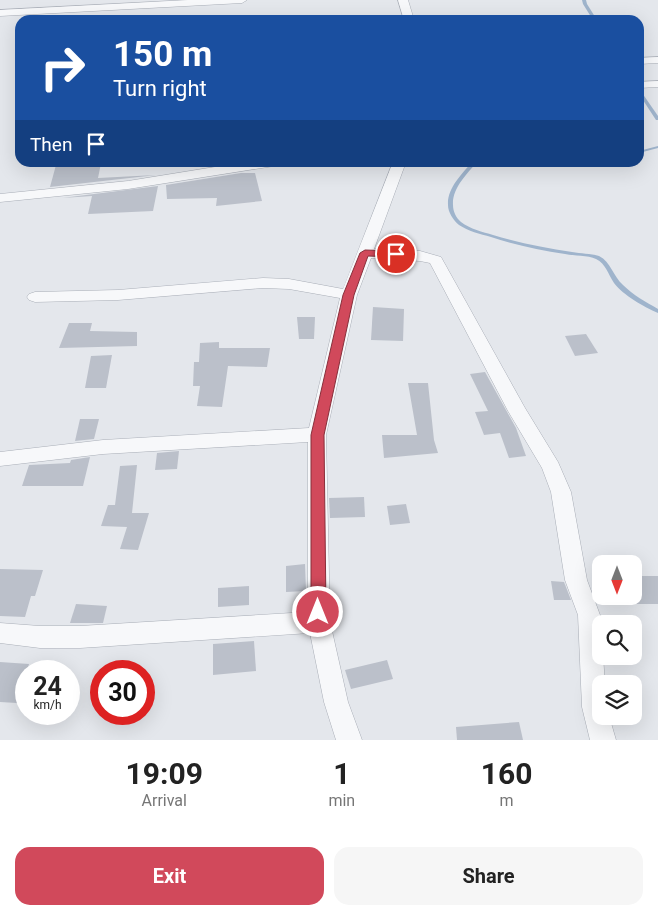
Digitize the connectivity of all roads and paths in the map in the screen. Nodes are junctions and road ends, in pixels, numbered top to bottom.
1 (242, 0) edge
2 (403, 0) edge
3 (0, 13) edge
4 (408, 15) edge
5 (658, 60) edge
6 (644, 61) edge
7 (658, 84) edge
8 (644, 85) edge
9 (242, 167) edge
10 (398, 167) edge
11 (0, 198) edge
12 (365, 253) junction
13 (349, 295) junction
14 (35, 297) dead end
15 (317, 435) junction
16 (0, 459) edge
17 (319, 622) junction
18 (0, 633) edge
19 (348, 740) edge
20 (603, 740) edge

1 - 3 street
2 - 4 street
5 - 6 street
7 - 8 street
9 - 11 street
10 - 12 street
12 - 13 street
12 - 20 street
13 - 14 street
13 - 15 street
15 - 16 street
15 - 17 street
17 - 18 street
17 - 19 street

